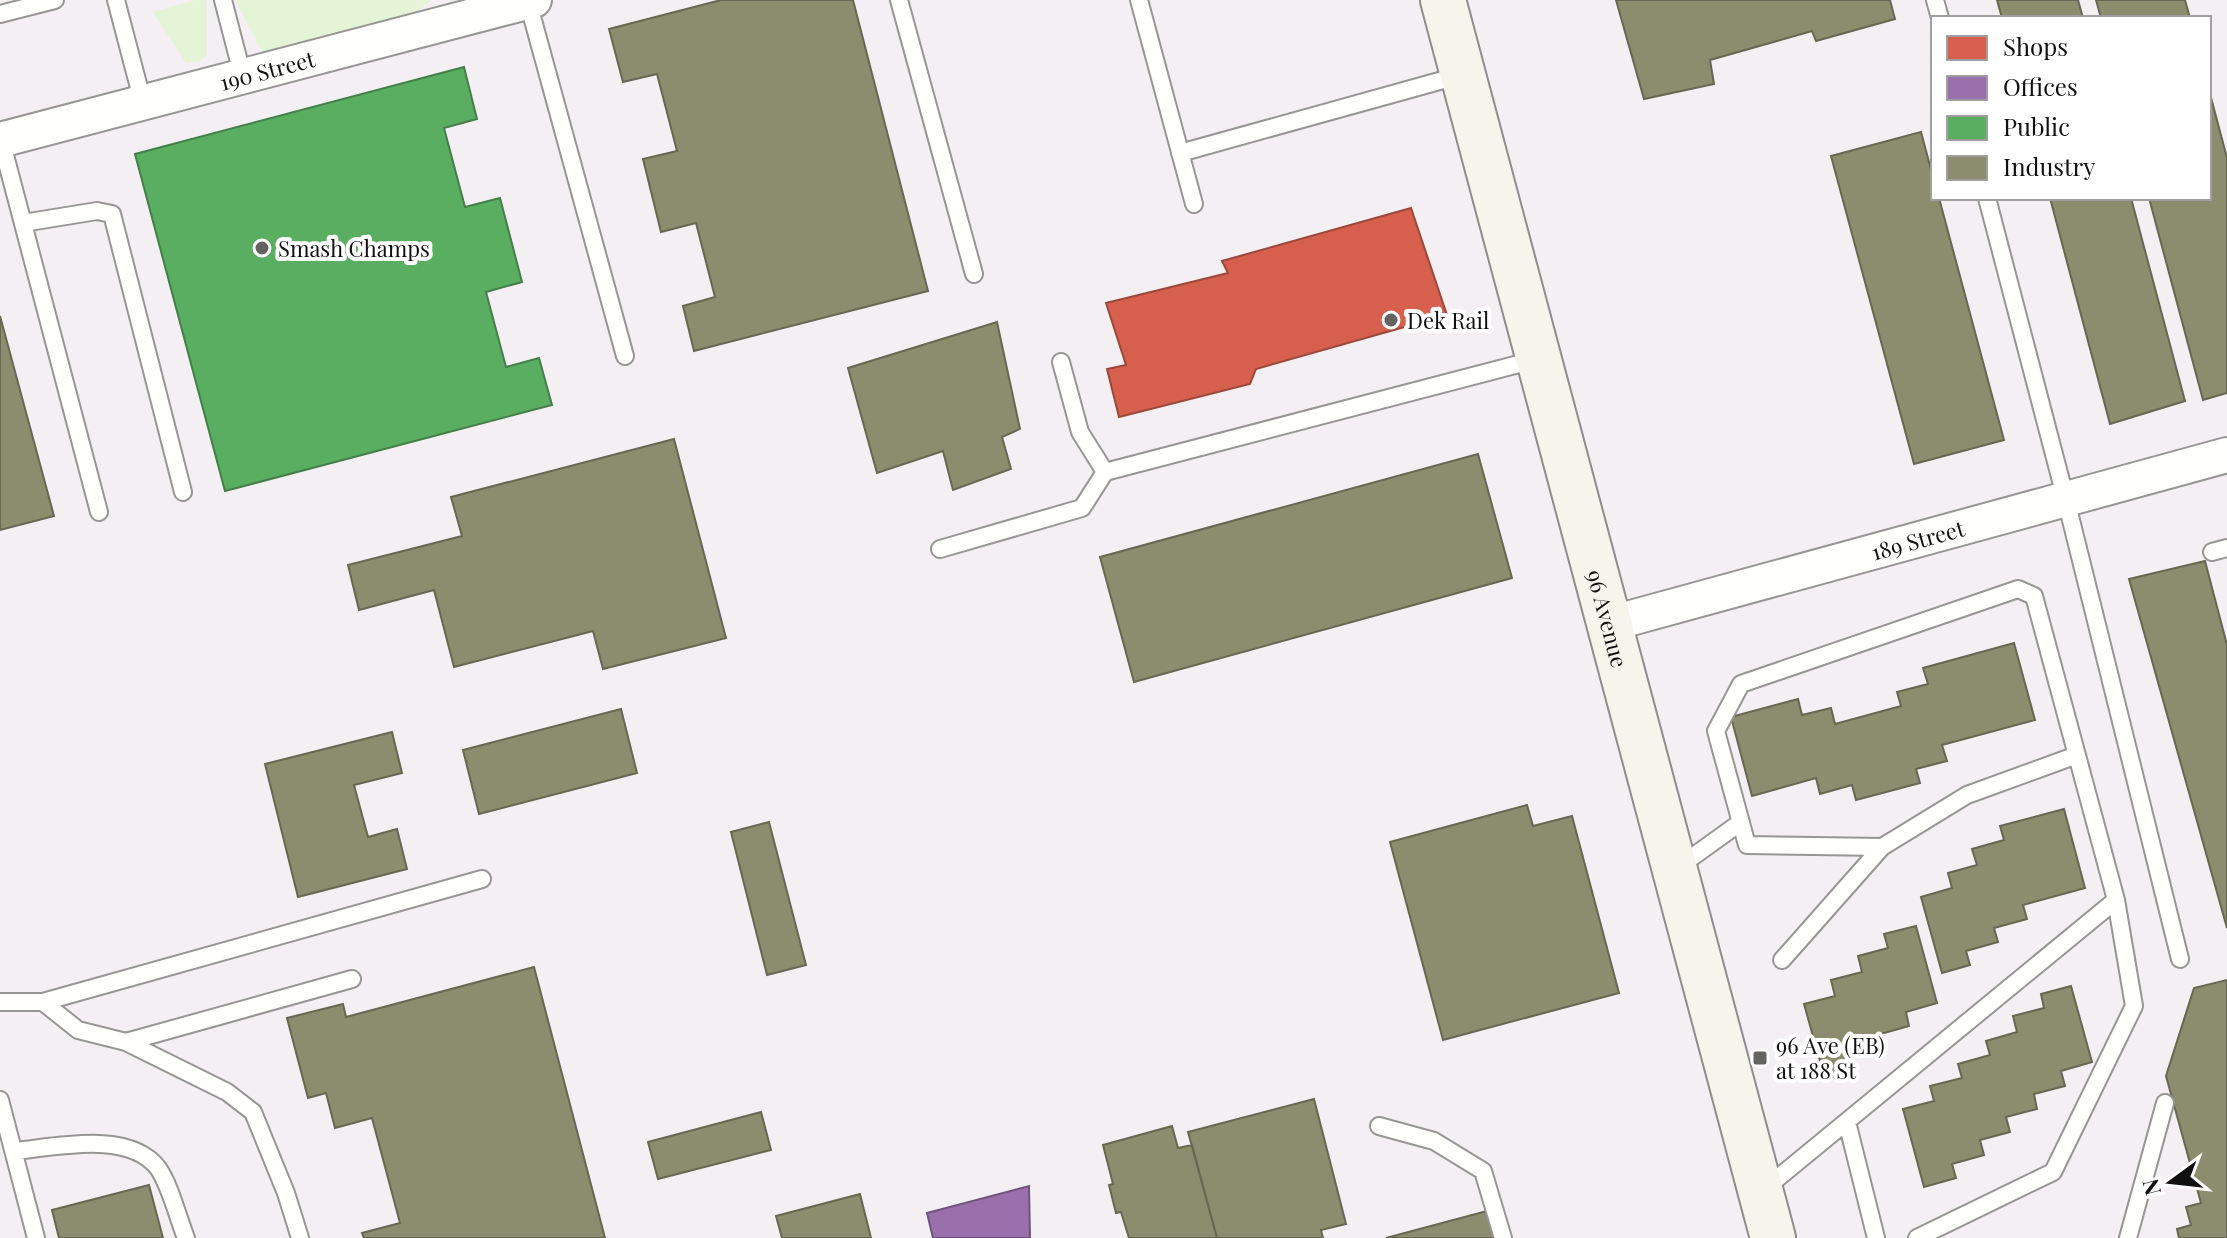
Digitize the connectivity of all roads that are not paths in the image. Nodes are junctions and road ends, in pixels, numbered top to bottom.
1 (55, 0) edge
2 (116, 0) edge
3 (223, 0) edge
4 (899, 0) edge
5 (1139, 0) edge
6 (1443, 0) edge
7 (531, 1) edge
8 (462, 9) edge
9 (0, 14) edge
10 (1463, 75) junction
11 (243, 77) junction
12 (143, 103) junction
13 (1, 140) edge
14 (1180, 153) junction
15 (1988, 200) edge
16 (1194, 204) dead end
17 (23, 223) junction
18 (974, 274) dead end
19 (625, 356) dead end
20 (1540, 358) junction
21 (1061, 362) dead end
22 (2227, 455) edge
23 (1105, 472) junction
24 (183, 492) dead end
25 (2066, 500) junction
26 (99, 512) dead end
27 (940, 549) dead end
28 (1609, 624) junction
29 (2077, 755) junction
30 (1741, 822) junction
31 (1882, 847) junction
32 (1676, 869) junction
33 (482, 879) dead end
34 (2116, 900) junction
35 (2180, 959) dead end
36 (1782, 960) dead end
37 (352, 979) dead end
38 (0, 1002) edge
39 (43, 1002) junction
40 (126, 1042) junction
41 (0, 1100) edge
42 (2165, 1103) dead end
43 (1847, 1122) junction
44 (1379, 1126) dead end
45 (15, 1151) junction
46 (1761, 1192) junction
47 (36, 1238) edge
48 (186, 1238) edge
49 (300, 1238) edge
50 (1503, 1238) edge
51 (1773, 1238) edge
52 (1876, 1238) edge
53 (1917, 1238) edge
54 (2128, 1238) edge

1 - 9 lane
2 - 12 lane
3 - 11 lane
4 - 18 lane
5 - 14 lane
6 - 10 main road, 96 Avenue
7 - 8 street, 190 Street
7 - 19 lane
8 - 11 street, 190 Street
10 - 14 lane
10 - 20 main road, 96 Avenue
11 - 12 street, 190 Street
12 - 13 street, 190 Street
13 - 17 lane
14 - 16 lane
15 - 25 lane
17 - 24 lane
17 - 26 lane
20 - 23 lane
20 - 28 main road, 96 Avenue
21 - 23 lane
22 - 25 street, 189 Street
23 - 27 lane
25 - 28 street, 189 Street
25 - 35 lane
28 - 32 main road, 96 Avenue
29 - 30 lane
29 - 31 lane
29 - 34 lane
30 - 31 lane
30 - 32 lane
31 - 36 lane
32 - 46 main road, 96 Avenue
33 - 39 lane
34 - 43 lane
34 - 53 lane
37 - 40 lane
38 - 39 lane
39 - 40 lane
40 - 49 lane
41 - 45 lane
42 - 54 lane
43 - 46 lane
43 - 52 lane
44 - 50 lane
45 - 47 lane
45 - 48 lane
46 - 51 main road, 96 Avenue

